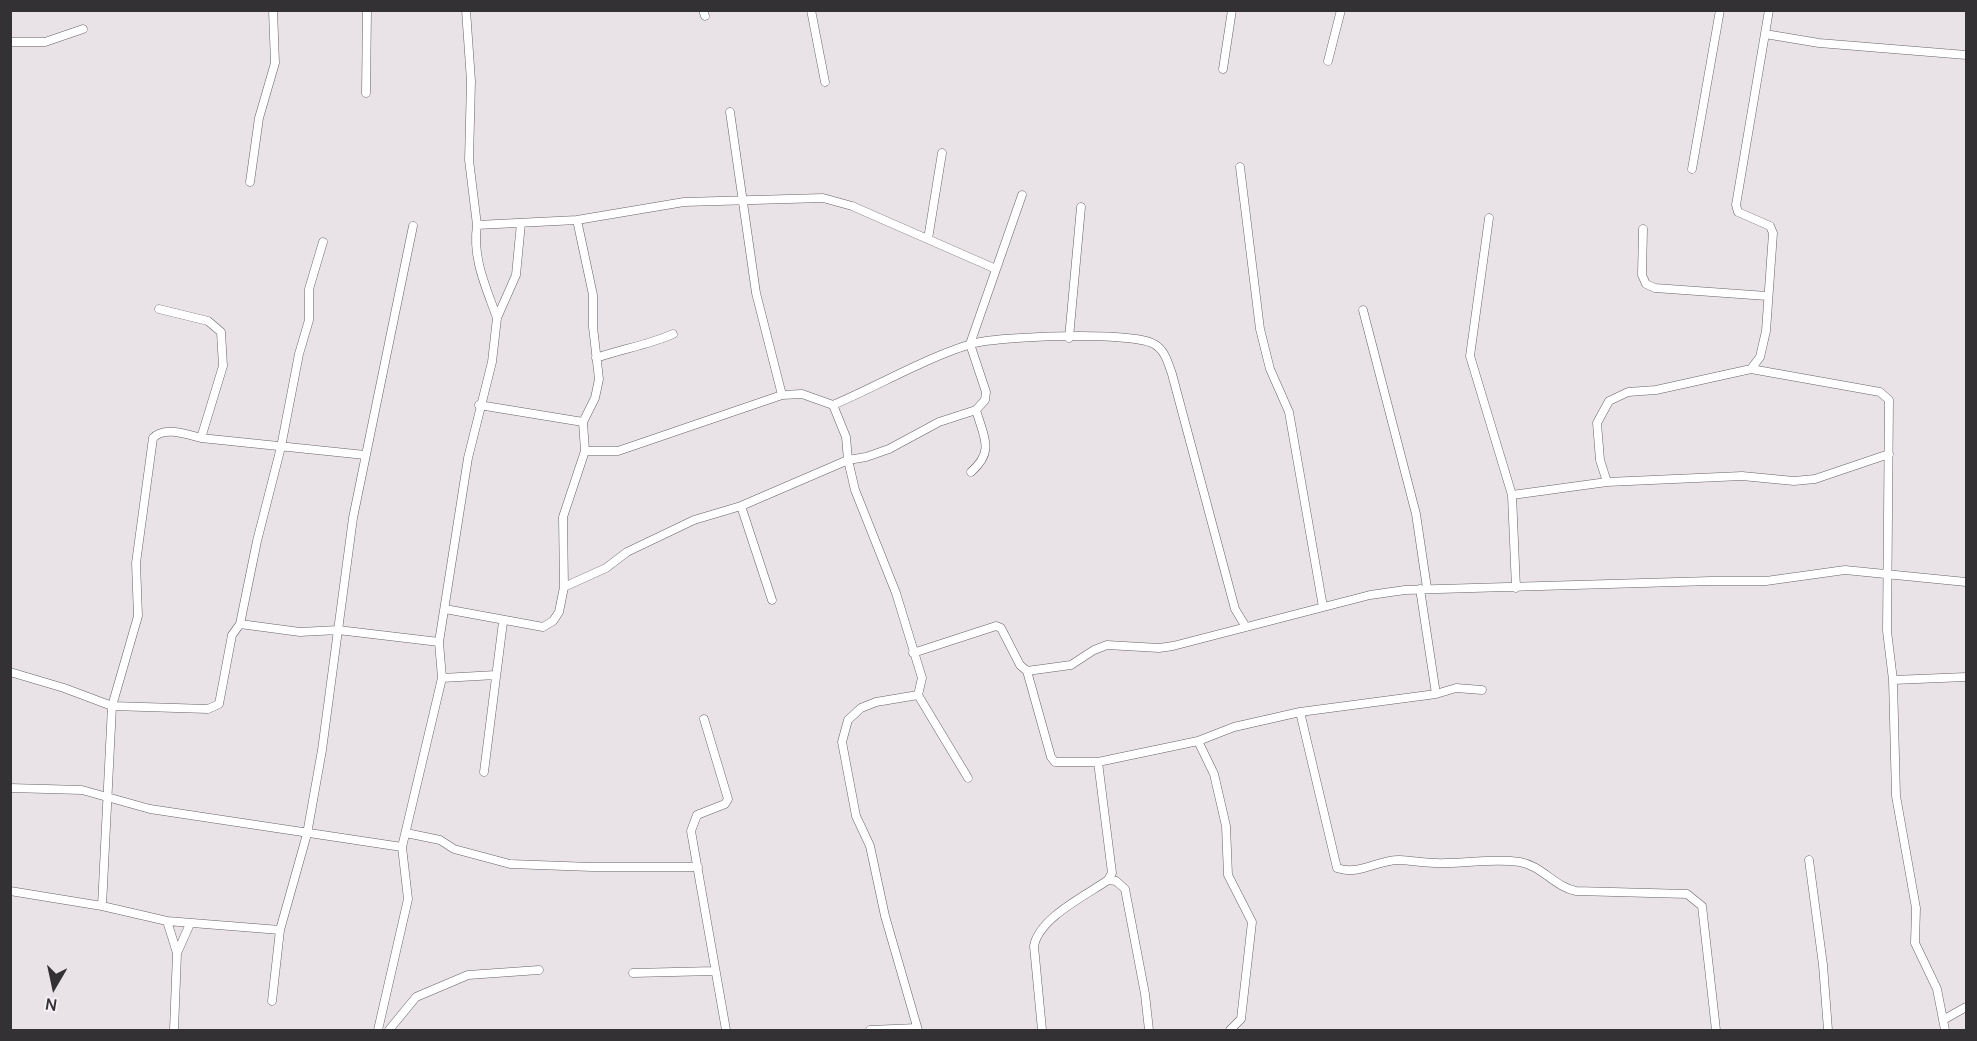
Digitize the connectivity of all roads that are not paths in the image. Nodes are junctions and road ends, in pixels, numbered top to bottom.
1 (273, 10) edge
2 (368, 10) edge
3 (466, 10) edge
4 (811, 10) edge
5 (1232, 10) edge
6 (1341, 10) edge
7 (1720, 10) edge
8 (1769, 10) edge
9 (82, 29) dead end
10 (1765, 34) junction
11 (10, 42) edge
12 (1966, 55) edge
13 (1328, 61) dead end
14 (1223, 69) dead end
15 (825, 82) dead end
16 (366, 93) dead end
17 (730, 112) dead end
18 (942, 153) dead end
19 (1240, 168) dead end
20 (1692, 169) dead end
21 (250, 182) dead end
22 (1022, 195) dead end
23 (743, 200) junction
24 (1081, 207) dead end
25 (1489, 218) dead end
26 (577, 220) junction
27 (521, 223) junction
28 (477, 225) junction
29 (413, 226) dead end
30 (1643, 229) dead end
31 (927, 239) junction
32 (323, 242) dead end
33 (996, 269) junction
34 (1767, 296) junction
35 (159, 309) dead end
36 (1363, 310) dead end
37 (497, 318) junction
38 (673, 334) dead end
39 (1069, 338) junction
40 (970, 344) junction
41 (596, 358) junction
42 (1751, 369) junction
43 (782, 396) junction
44 (479, 405) junction
45 (833, 405) junction
46 (976, 410) junction
47 (583, 422) junction
48 (201, 438) junction
49 (281, 447) junction
50 (585, 451) junction
51 (1889, 454) junction
52 (365, 455) junction
53 (848, 460) junction
54 (971, 472) dead end
55 (1607, 482) junction
56 (1512, 495) junction
57 (741, 506) junction
58 (1887, 574) junction
59 (1966, 582) edge
60 (564, 587) junction
61 (1515, 588) junction
62 (1424, 589) junction
63 (772, 600) dead end
64 (1323, 607) junction
65 (445, 609) junction
66 (503, 622) junction
67 (240, 624) junction
68 (1246, 627) junction
69 (338, 630) junction
70 (439, 642) junction
71 (913, 653) junction
72 (1027, 671) junction
73 (10, 672) edge
74 (496, 675) junction
75 (1966, 677) edge
76 (442, 678) junction
77 (1893, 680) junction
78 (1482, 690) dead end
79 (1436, 694) junction
80 (918, 695) junction
81 (112, 706) junction
82 (1300, 712) junction
83 (704, 719) dead end
84 (1198, 741) junction
85 (1098, 762) junction
86 (484, 772) dead end
87 (968, 778) dead end
88 (10, 788) edge
89 (109, 797) junction
90 (406, 833) junction
91 (307, 834) junction
92 (402, 847) junction
93 (1809, 860) dead end
94 (698, 867) junction
95 (1108, 880) junction
96 (10, 891) edge
97 (102, 906) junction
98 (167, 921) junction
99 (190, 924) junction
100 (280, 930) junction
101 (177, 953) junction
102 (539, 970) dead end
103 (714, 971) junction
104 (633, 973) dead end
105 (272, 1001) dead end
106 (1966, 1007) edge
107 (1943, 1020) junction
108 (917, 1029) edge
109 (174, 1030) edge
110 (378, 1030) edge
111 (389, 1030) edge
112 (726, 1030) edge
113 (870, 1030) edge
114 (1042, 1030) edge
115 (1149, 1030) edge
116 (1230, 1030) edge
117 (1716, 1030) edge
118 (1828, 1030) edge
119 (1945, 1030) edge

1 - 21 street
2 - 16 street
3 - 28 street
4 - 15 street
5 - 14 street
6 - 13 street
7 - 20 street
8 - 10 street
9 - 11 street
10 - 12 street
10 - 34 street
17 - 23 street
18 - 31 street
19 - 64 street
22 - 33 street
23 - 26 street
23 - 31 street
23 - 43 street
24 - 39 street
25 - 56 street
26 - 27 street
26 - 41 street
27 - 28 street
27 - 37 street
28 - 37 street
29 - 52 street
30 - 34 street
31 - 33 street
32 - 49 street
33 - 40 street
34 - 42 street
35 - 48 street
36 - 62 street
37 - 44 street
38 - 41 street
39 - 40 street
39 - 68 street
40 - 45 street
40 - 46 street
41 - 47 street
42 - 51 street
42 - 55 street
43 - 45 street
43 - 50 street
44 - 47 street
44 - 65 street
45 - 53 street
46 - 53 street
46 - 54 street
47 - 50 street
48 - 49 street
48 - 81 street
49 - 52 street
49 - 67 street
50 - 60 street
51 - 55 street
51 - 58 street
52 - 69 street
53 - 57 street
53 - 71 street
55 - 56 street
56 - 61 street
57 - 60 street
57 - 63 street
58 - 59 street
58 - 61 street
58 - 77 street
60 - 66 street
61 - 62 street
62 - 64 street
62 - 79 street
64 - 68 street
65 - 66 street
65 - 70 street
66 - 74 street
67 - 69 street
67 - 81 street
68 - 72 street
69 - 70 street
69 - 91 street
70 - 76 street
71 - 72 street
71 - 80 street
72 - 85 street
73 - 81 street
74 - 76 street
74 - 86 street
75 - 77 street
76 - 90 street
77 - 107 street
78 - 79 street
79 - 82 street
80 - 87 street
80 - 108 street
81 - 89 street
82 - 84 street
82 - 117 street
83 - 94 street
84 - 85 street
84 - 116 street
85 - 95 street
88 - 89 street
89 - 91 street
89 - 97 street
90 - 92 street
90 - 94 street
91 - 92 street
91 - 100 street
92 - 110 street
93 - 118 street
94 - 103 street
95 - 114 street
95 - 115 street
96 - 97 street
97 - 98 street
98 - 99 street
98 - 101 street
99 - 100 street
99 - 101 street
100 - 105 street
101 - 109 street
102 - 111 street
103 - 104 street
103 - 112 street
106 - 107 street
107 - 119 street
108 - 113 street

